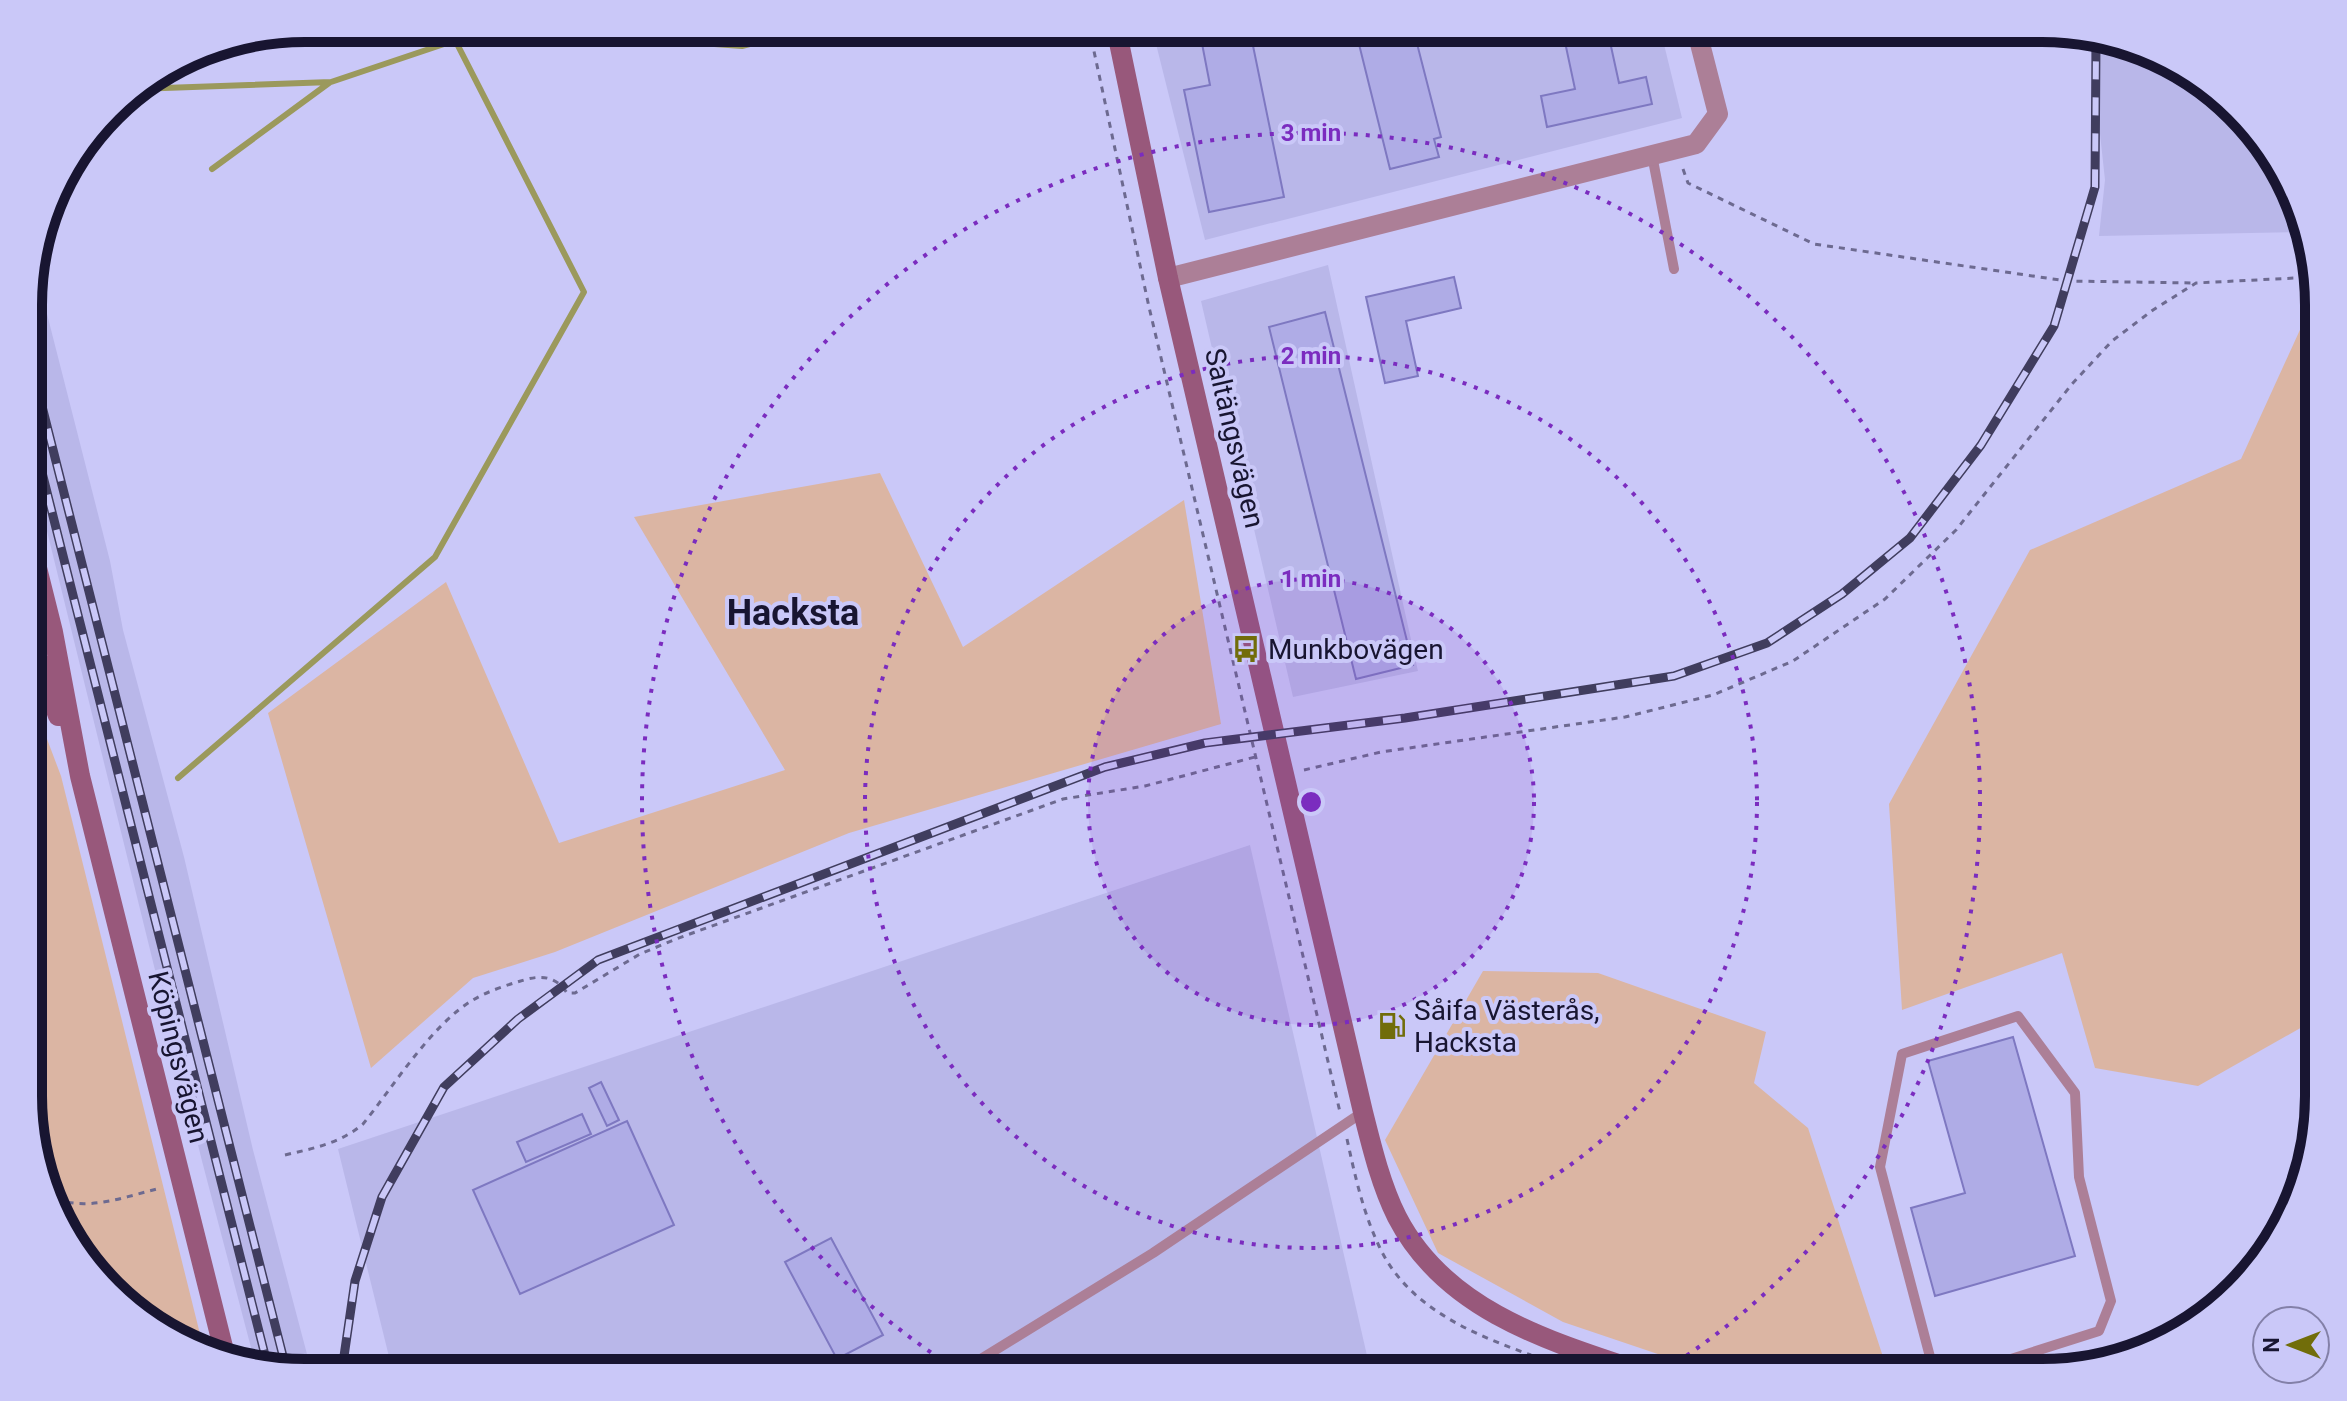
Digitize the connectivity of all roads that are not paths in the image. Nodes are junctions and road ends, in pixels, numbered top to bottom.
1 (1119, 42) edge
2 (1700, 42) edge
3 (1652, 155) junction
4 (1674, 269) dead end
5 (1168, 278) junction
6 (42, 588) edge
7 (42, 670) edge
8 (80, 776) junction
9 (1363, 1112) junction
10 (223, 1345) edge
11 (1601, 1358) edge
12 (1930, 1358) edge
13 (2014, 1358) edge
14 (981, 1359) edge

1 - 5 street, Saltängsvägen
2 - 3 street
3 - 4 lane
3 - 5 street
5 - 9 street, Saltängsvägen
6 - 8 street, Köpingsvägen
7 - 8 street, Köpingsvägen
8 - 10 street, Köpingsvägen
9 - 11 street, Saltängsvägen
9 - 14 lane
12 - 13 lane

